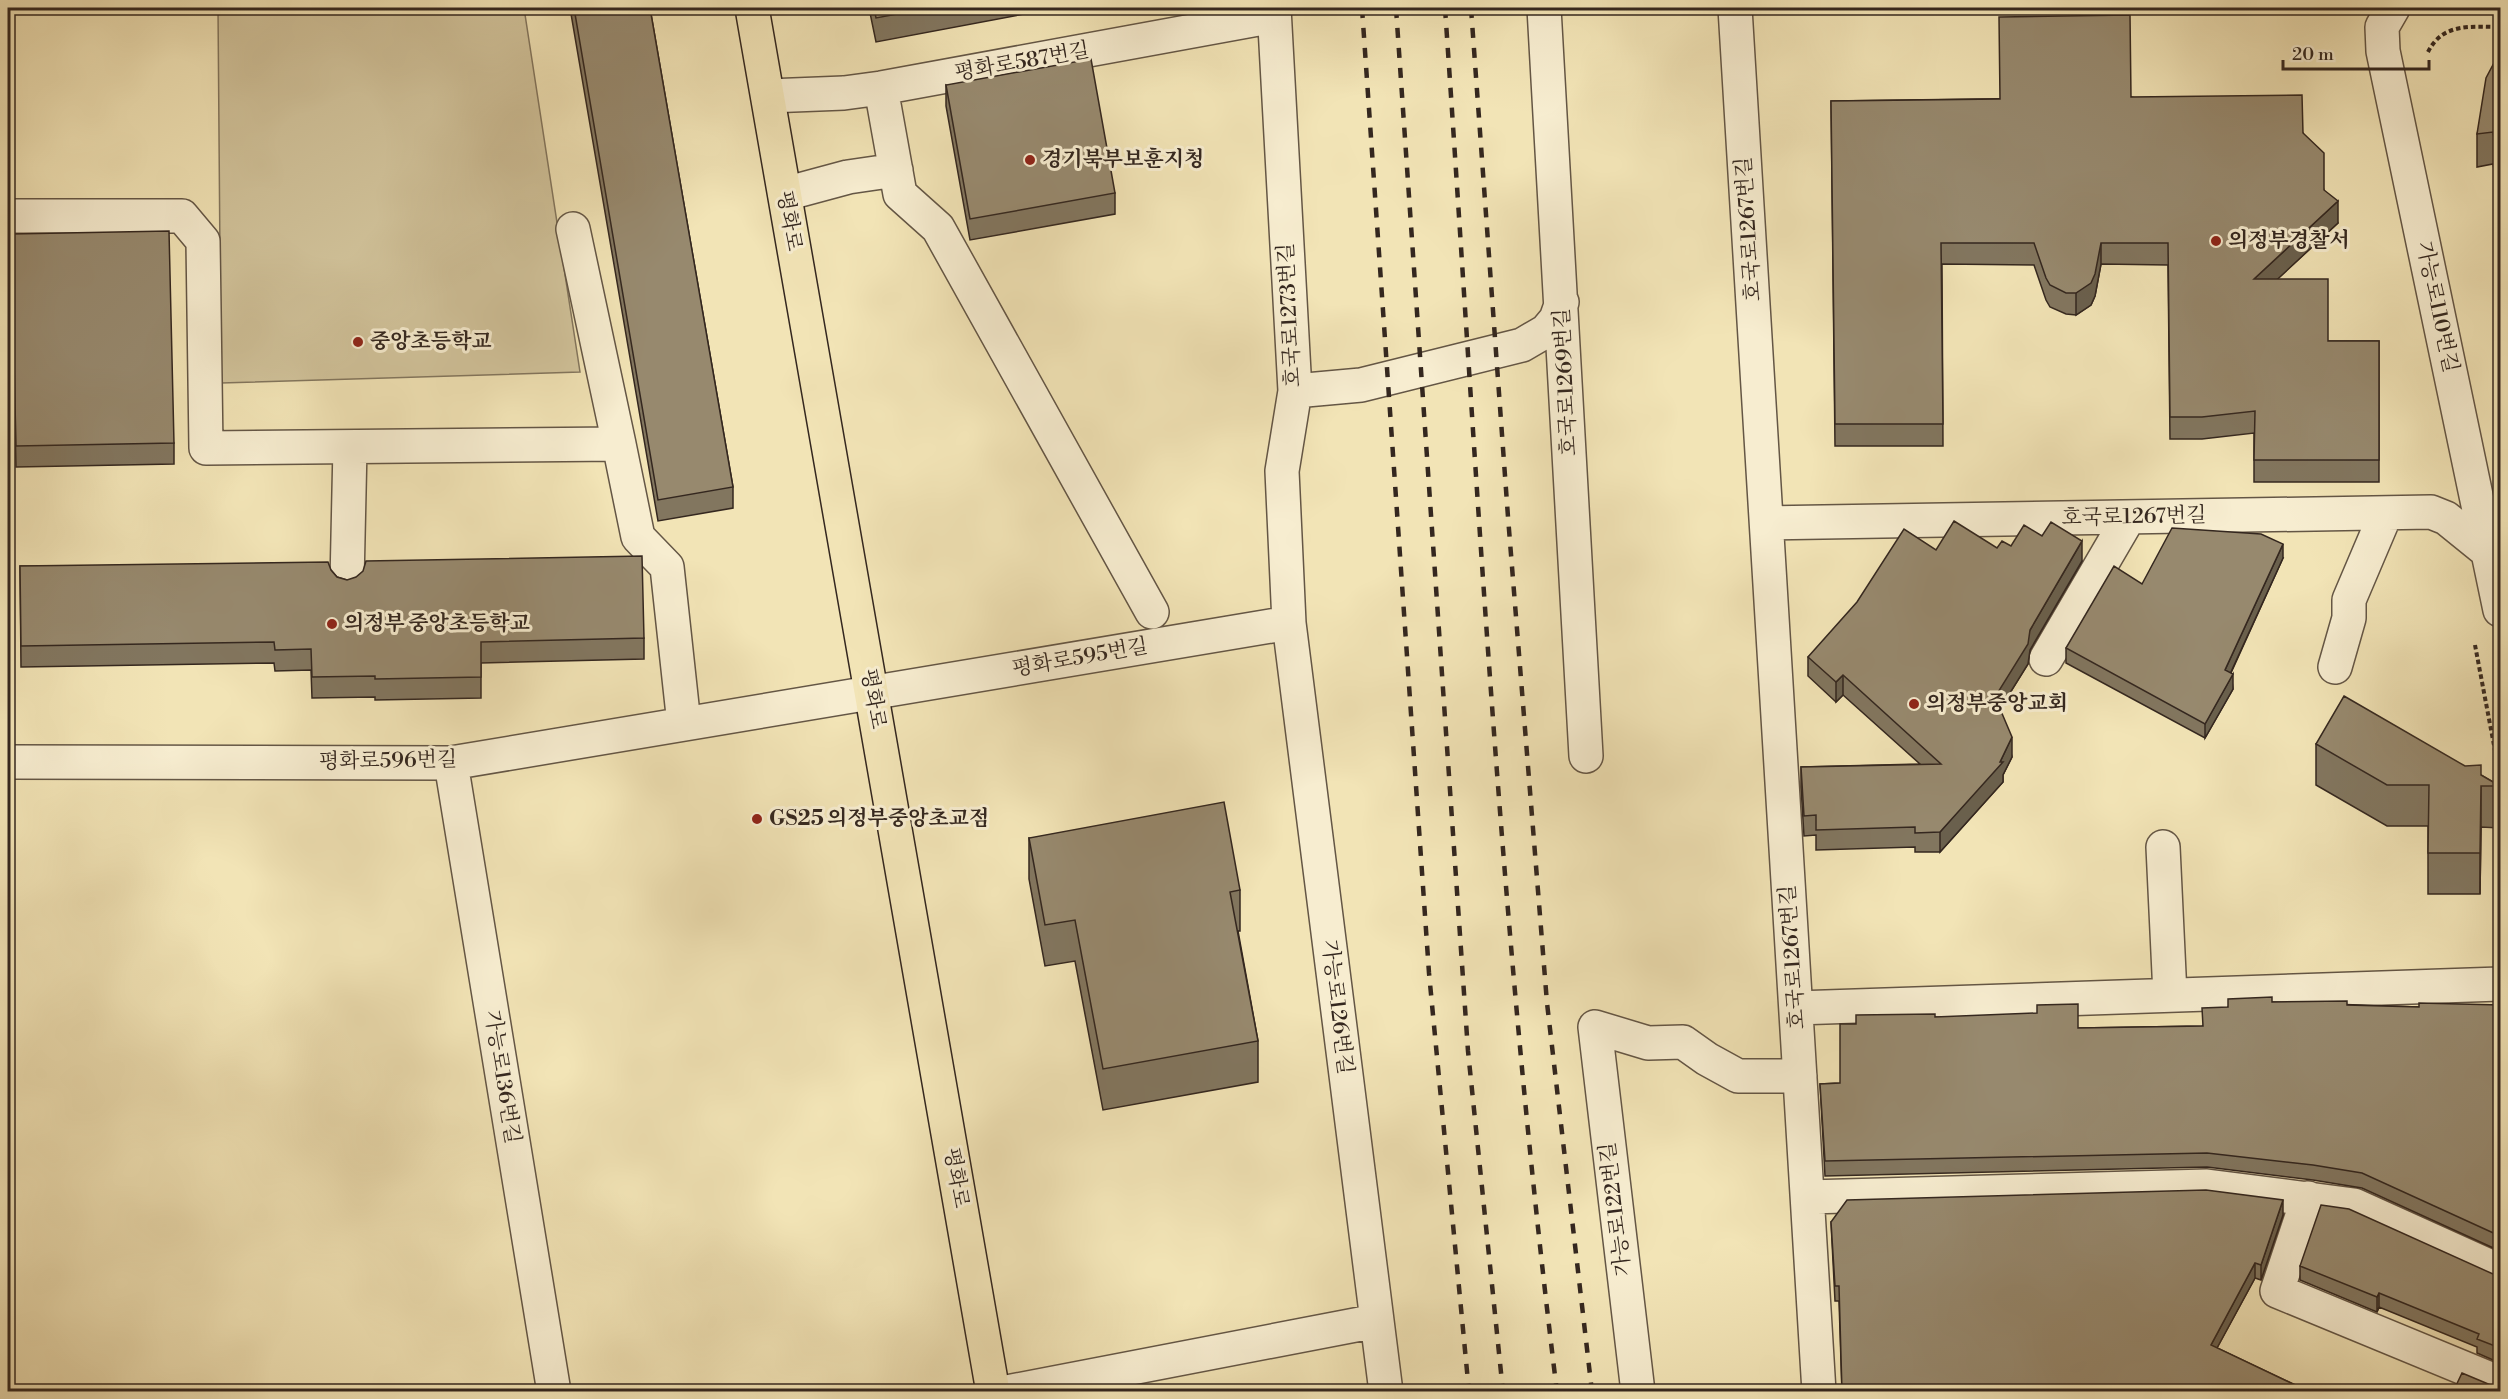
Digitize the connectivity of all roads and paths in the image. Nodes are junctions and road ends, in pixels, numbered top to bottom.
1 (753, 8) edge
2 (1544, 8) edge
3 (1735, 8) edge
4 (2393, 8) edge
5 (1274, 12) edge
6 (2500, 27) edge
7 (2426, 62) dead end
8 (880, 88) junction
9 (768, 96) junction
10 (896, 170) junction
11 (785, 194) junction
12 (8, 216) edge
13 (573, 229) dead end
14 (1562, 302) junction
15 (1295, 392) junction
16 (619, 444) junction
17 (350, 447) junction
18 (2386, 513) junction
19 (2129, 517) junction
20 (1767, 523) junction
21 (2494, 552) edge
22 (348, 582) edge
23 (2500, 610) edge
24 (1152, 612) dead end
25 (1289, 623) junction
26 (2474, 644) dead end
27 (2046, 659) dead end
28 (2335, 667) dead end
29 (872, 693) junction
30 (684, 724) junction
31 (1586, 756) dead end
32 (8, 762) edge
33 (451, 763) junction
34 (2500, 777) edge
35 (2163, 847) dead end
36 (2500, 984) edge
37 (2170, 995) junction
38 (1796, 1008) junction
39 (1800, 1076) junction
40 (1808, 1197) junction
41 (2308, 1198) junction
42 (2500, 1271) edge
43 (1376, 1321) junction
44 (2500, 1383) edge
45 (554, 1392) edge
46 (993, 1392) edge
47 (1007, 1392) edge
48 (1386, 1392) edge
49 (1638, 1392) edge
50 (1820, 1392) edge

1 - 9 main road, 평화로
2 - 14 street, 호국로1269번길
3 - 20 street, 호국로1267번길
4 - 21 street, 가능로110번길
5 - 8 street, 평화로587번길
5 - 15 street, 호국로1273번길
6 - 7 path
8 - 9 street, 평화로587번길
8 - 10 street
9 - 11 main road, 평화로
10 - 11 street
10 - 24 street
11 - 29 main road, 평화로
12 - 17 street
13 - 16 street
14 - 15 street
14 - 31 street, 호국로1269번길
15 - 25 street, 호국로1273번길
16 - 17 street
16 - 30 street
17 - 22 street
18 - 19 street, 호국로1267번길
18 - 21 street, 호국로1267번길
18 - 28 street
19 - 20 street, 호국로1267번길
19 - 27 street
20 - 38 street, 호국로1267번길
21 - 23 street, 가능로110번길
25 - 29 street, 평화로595번길
25 - 43 street, 가능로126번길
26 - 34 path
29 - 30 street, 평화로596번길
29 - 46 main road, 평화로
30 - 33 street, 평화로596번길
32 - 33 street, 평화로596번길
33 - 45 street, 가능로136번길
35 - 37 street
36 - 37 street
37 - 38 street
38 - 39 street, 호국로1267번길
39 - 40 street, 호국로1267번길
39 - 49 street, 가능로122번길
40 - 41 street
40 - 50 street, 호국로1267번길
41 - 42 street
41 - 44 street
43 - 47 street
43 - 48 street, 가능로126번길

